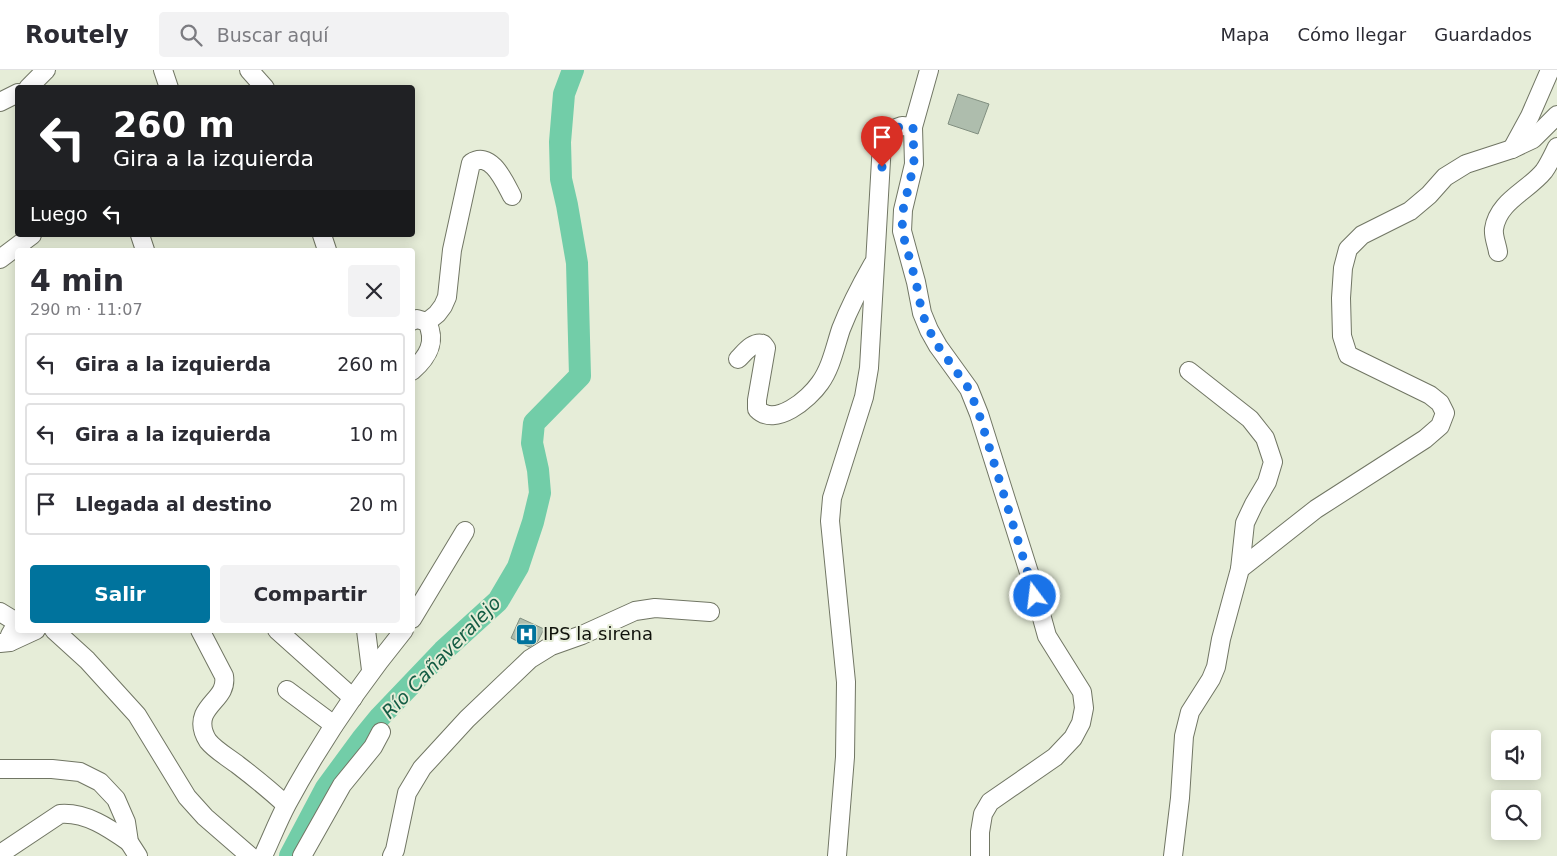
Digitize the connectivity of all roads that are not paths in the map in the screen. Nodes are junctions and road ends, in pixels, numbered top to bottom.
1 (46, 70) edge
2 (162, 70) edge
3 (249, 70) edge
4 (929, 70) edge
5 (1550, 70) edge
6 (31, 85) edge
7 (168, 85) edge
8 (246, 85) edge
9 (262, 85) edge
10 (15, 94) edge
11 (0, 102) edge
12 (1557, 115) edge
13 (913, 127) junction
14 (1557, 147) edge
15 (1512, 149) junction
16 (1550, 166) edge
17 (512, 196) dead end
18 (29, 237) edge
19 (1498, 252) dead end
20 (0, 259) edge
21 (875, 261) junction
22 (420, 322) edge
23 (738, 359) dead end
24 (415, 368) edge
25 (1189, 372) dead end
26 (465, 531) dead end
27 (1240, 569) junction
28 (0, 612) edge
29 (710, 612) dead end
30 (415, 614) edge
31 (15, 622) edge
32 (15, 626) edge
33 (28, 633) edge
34 (57, 633) edge
35 (202, 633) edge
36 (280, 633) edge
37 (366, 633) edge
38 (402, 633) edge
39 (5, 643) edge
40 (371, 670) junction
41 (287, 690) dead end
42 (353, 698) junction
43 (334, 725) junction
44 (381, 732) dead end
45 (0, 769) edge
46 (286, 805) junction
47 (133, 849) edge
48 (0, 854) edge
49 (250, 856) edge
50 (262, 856) edge
51 (302, 856) edge
52 (392, 856) edge
53 (837, 856) edge
54 (980, 856) edge
55 (1173, 856) edge

1 - 6 street
2 - 7 street
3 - 8 street
3 - 9 street
4 - 13 street
5 - 15 street
10 - 11 street
12 - 15 street
13 - 21 street
13 - 54 street
14 - 16 street
15 - 27 street
16 - 19 street
17 - 22 street
18 - 20 street
21 - 23 street
21 - 53 street
22 - 24 street
25 - 27 street
26 - 30 street
27 - 55 street
28 - 31 street
29 - 52 street
32 - 39 street
33 - 39 street
34 - 49 street
35 - 46 street
36 - 42 street
37 - 40 street
38 - 40 street
40 - 42 street
41 - 43 street
42 - 43 street
43 - 46 street
44 - 51 street
45 - 47 street
46 - 50 street
47 - 48 street

